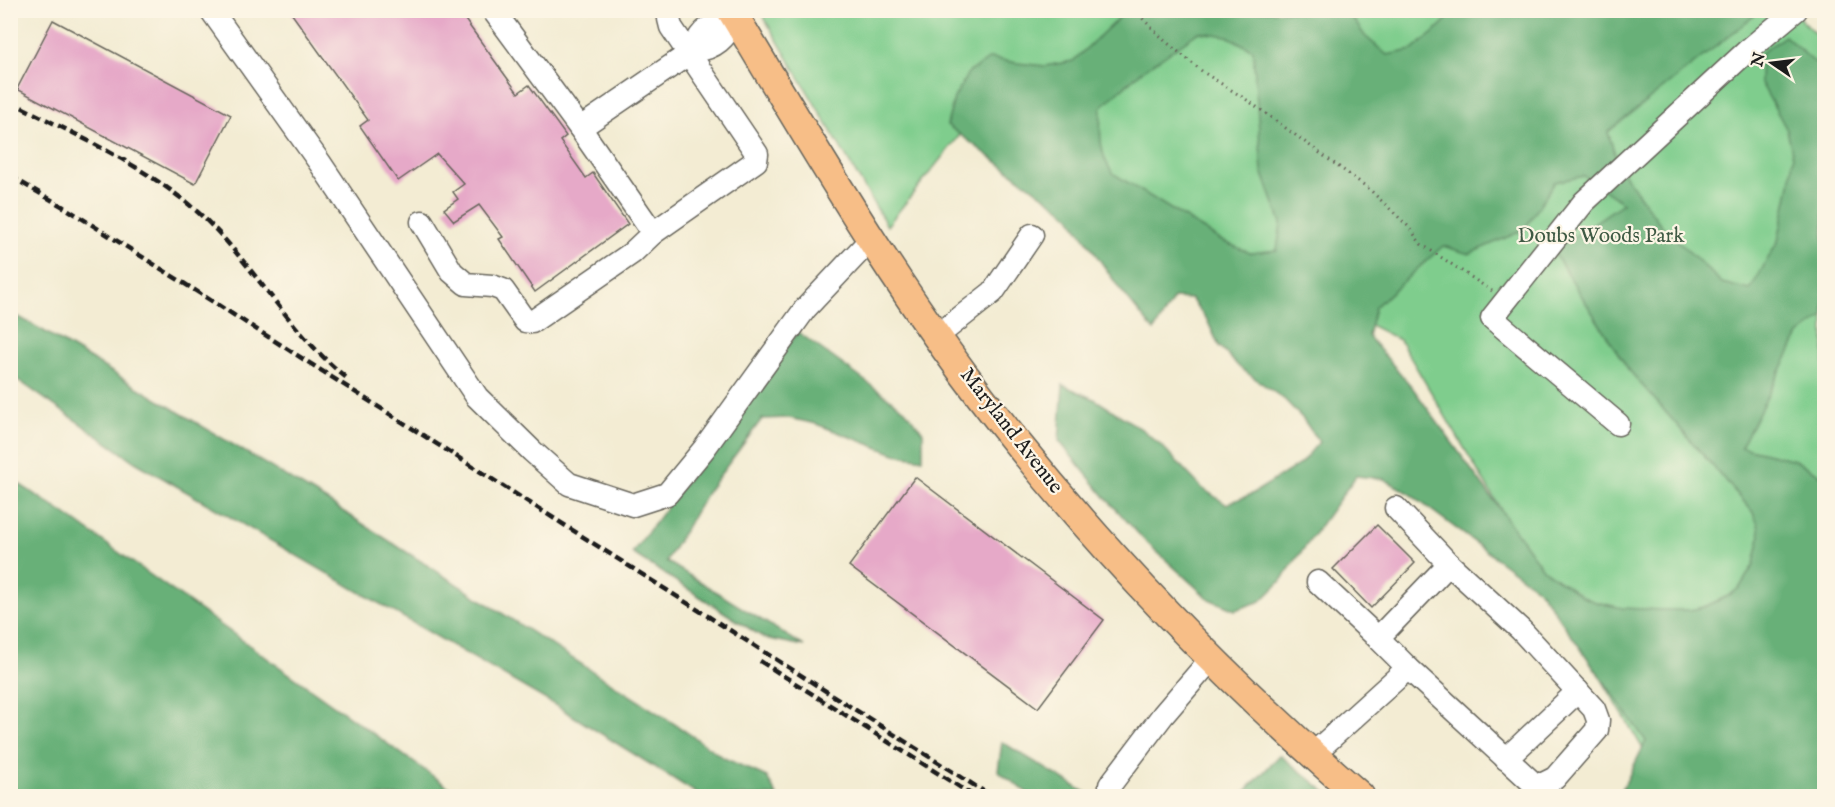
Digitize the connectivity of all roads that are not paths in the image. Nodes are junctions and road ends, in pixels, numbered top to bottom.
1 (211, 10) edge
2 (493, 10) edge
3 (672, 10) edge
4 (1796, 10) edge
5 (733, 15) edge
6 (691, 52) junction
7 (580, 128) junction
8 (422, 222) dead end
9 (653, 232) junction
10 (1032, 235) dead end
11 (871, 239) junction
12 (937, 336) junction
13 (1618, 424) dead end
14 (1396, 508) dead end
15 (1449, 564) junction
16 (1318, 582) dead end
17 (1378, 638) junction
18 (1211, 659) junction
19 (1408, 668) junction
20 (1578, 691) junction
21 (1312, 755) junction
22 (1506, 759) junction
23 (1110, 785) dead end
24 (1360, 796) edge

1 - 11 lane
2 - 7 lane
3 - 6 lane
4 - 13 lane
5 - 6 lane
5 - 11 main road, Maryland Avenue
6 - 7 lane
6 - 9 lane
7 - 9 lane
8 - 9 lane
10 - 12 lane
11 - 12 main road, Maryland Avenue
12 - 18 main road, Maryland Avenue
14 - 15 lane
15 - 17 lane
15 - 20 lane
16 - 17 lane
17 - 19 lane
18 - 21 main road, Maryland Avenue
18 - 23 lane
19 - 21 lane
19 - 22 lane
20 - 22 lane
20 - 22 lane
21 - 24 main road, Maryland Avenue

